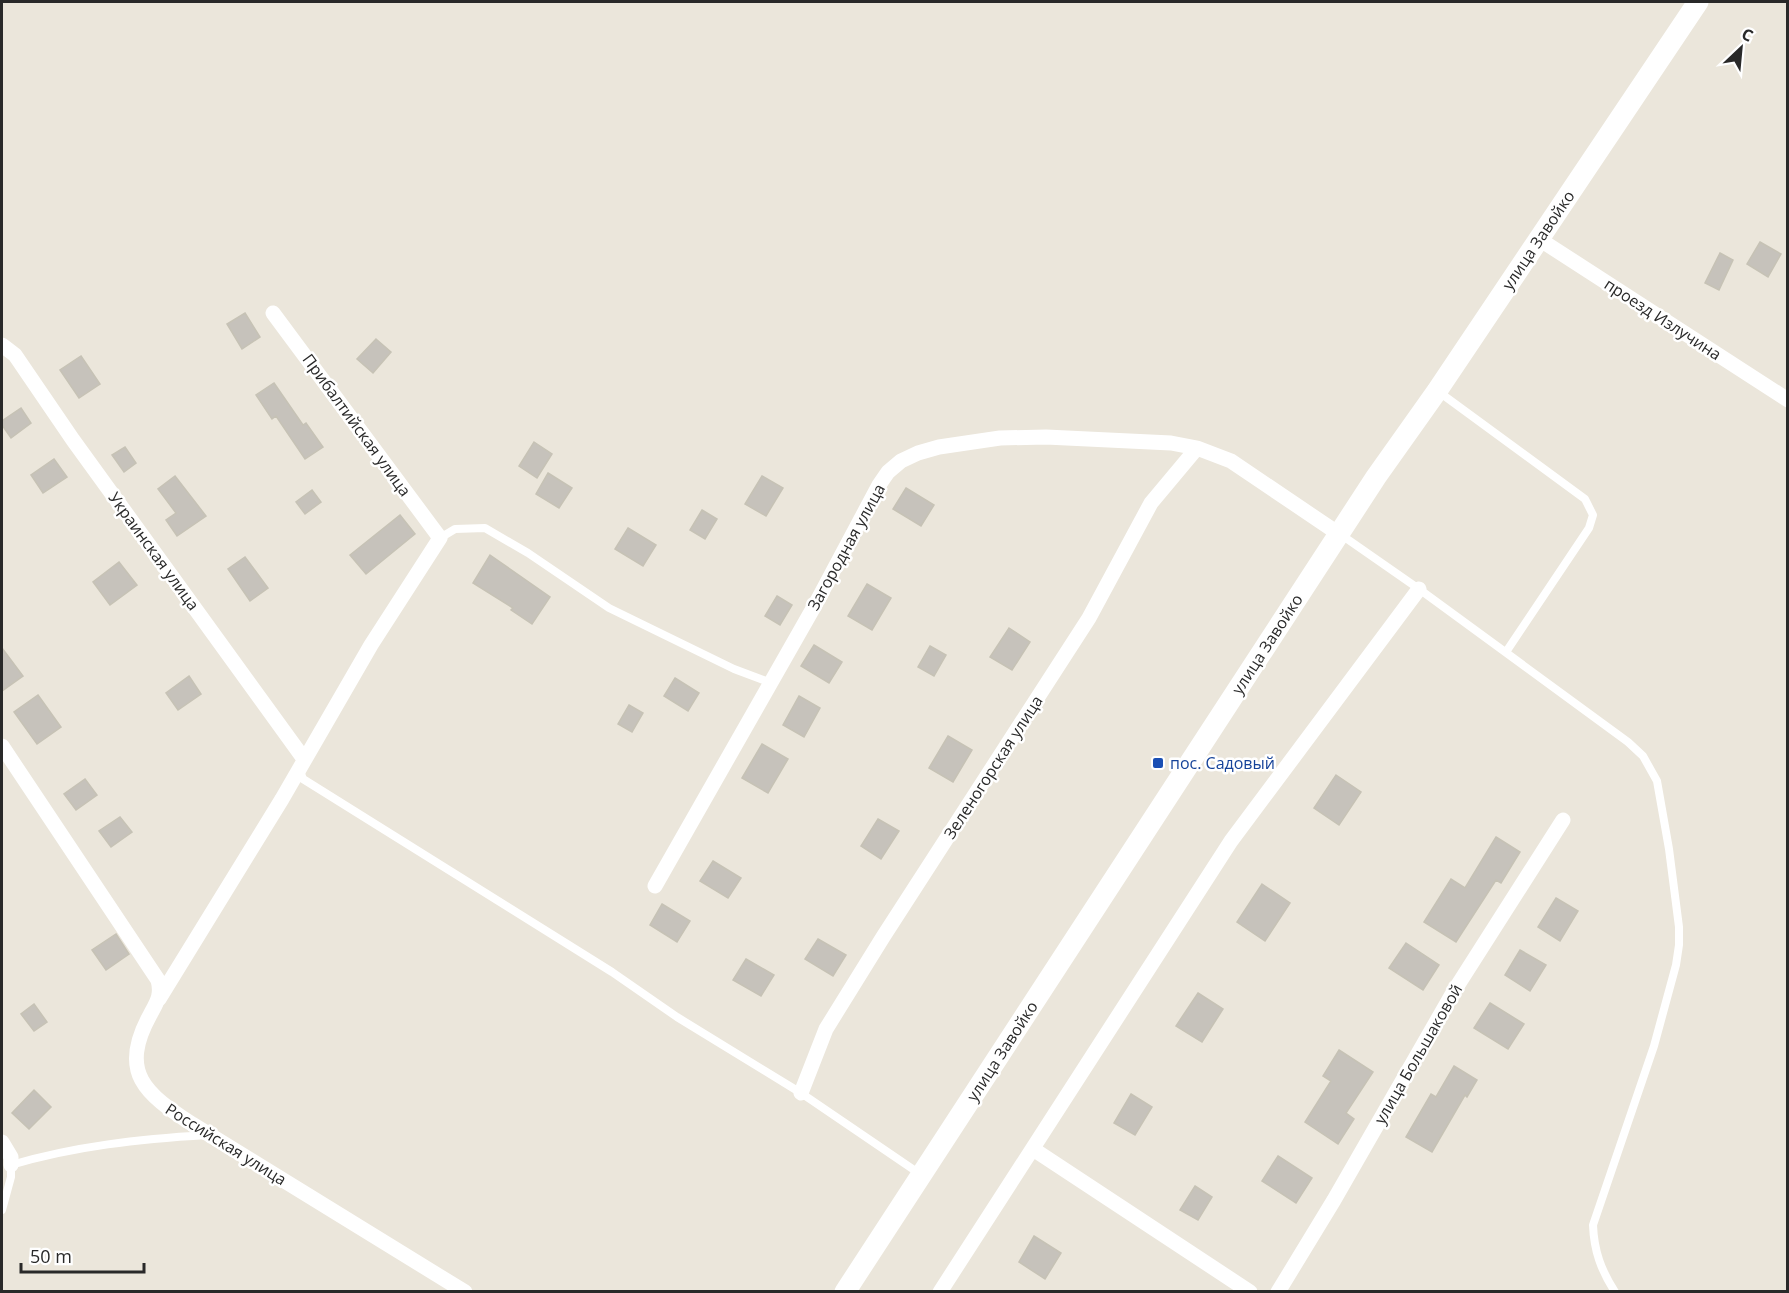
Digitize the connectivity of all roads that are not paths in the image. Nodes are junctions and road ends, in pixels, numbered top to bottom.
1 (1698, 2) edge
2 (1539, 239) junction
3 (273, 313) dead end
4 (2, 345) edge
5 (1437, 391) junction
6 (1788, 400) edge
7 (1197, 448) junction
8 (1339, 534) junction
9 (440, 538) junction
10 (1419, 589) junction
11 (1506, 652) junction
12 (770, 682) junction
13 (2, 746) edge
14 (302, 762) junction
15 (1563, 820) dead end
16 (655, 886) dead end
17 (159, 999) junction
18 (801, 1093) junction
19 (210, 1135) junction
20 (2, 1142) edge
21 (1034, 1149) junction
22 (11, 1165) junction
23 (921, 1174) junction
24 (2, 1209) edge
25 (465, 1292) edge
26 (845, 1292) edge
27 (940, 1292) edge
28 (1250, 1292) edge
29 (1278, 1292) edge
30 (1616, 1292) edge

1 - 2 main road, улица Завойко
2 - 5 main road, улица Завойко
2 - 6 street, проезд Излучина
3 - 9 street, Прибалтийская улица
4 - 14 street, Украинская улица
5 - 8 main road, улица Завойко
5 - 11 lane
7 - 8 street, Загородная улица
7 - 12 street, Загородная улица
7 - 18 street, Зеленогорская улица
8 - 10 lane
8 - 23 main road, улица Завойко
9 - 12 lane
9 - 14 street, Российская улица
10 - 11 lane
10 - 21 street
11 - 30 lane
12 - 16 street, Загородная улица
13 - 17 street
14 - 17 street, Российская улица
14 - 18 lane
15 - 29 street, улица Большаковой
17 - 19 street, Российская улица
18 - 23 lane
19 - 22 lane
19 - 25 street, Российская улица
20 - 22 street
21 - 27 street
21 - 28 street
22 - 24 lane
23 - 26 main road, улица Завойко

